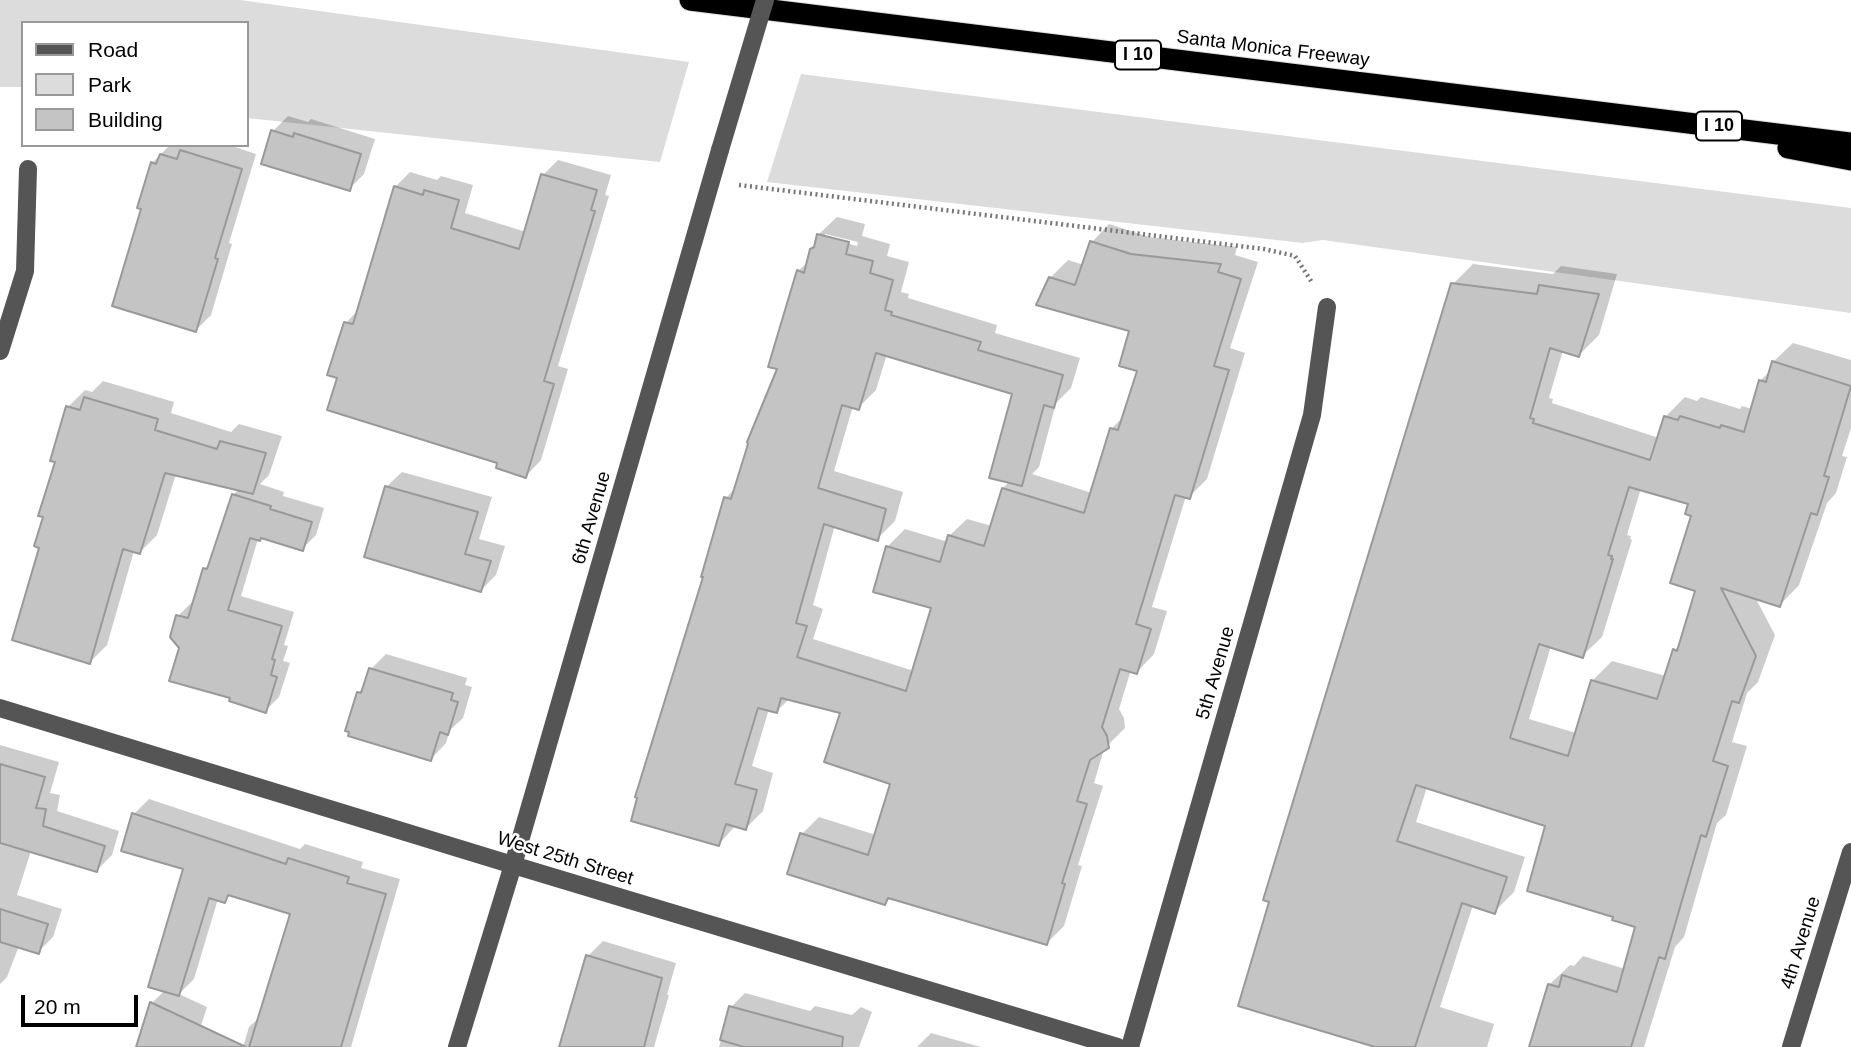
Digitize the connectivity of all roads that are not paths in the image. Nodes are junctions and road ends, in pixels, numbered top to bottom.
1 (690, 0) edge
2 (765, 0) edge
3 (1587, 110) junction
4 (1851, 143) edge
5 (1851, 160) edge
6 (28, 169) dead end
7 (1328, 307) road end
8 (0, 351) edge
9 (0, 708) edge
10 (1851, 852) edge
11 (513, 865) junction
12 (457, 1047) edge
13 (1118, 1047) edge
14 (1130, 1047) edge
15 (1791, 1047) edge

1 - 3 highway, Santa Monica Freeway / I 10
2 - 11 street, 6th Avenue, bridge
3 - 4 highway, Santa Monica Freeway / I 10
3 - 5 highway
6 - 8 street
7 - 14 street, 5th Avenue
9 - 11 street, West 25th Street
10 - 15 street, 4th Avenue
11 - 12 street, 6th Avenue
11 - 13 street, West 25th Street

